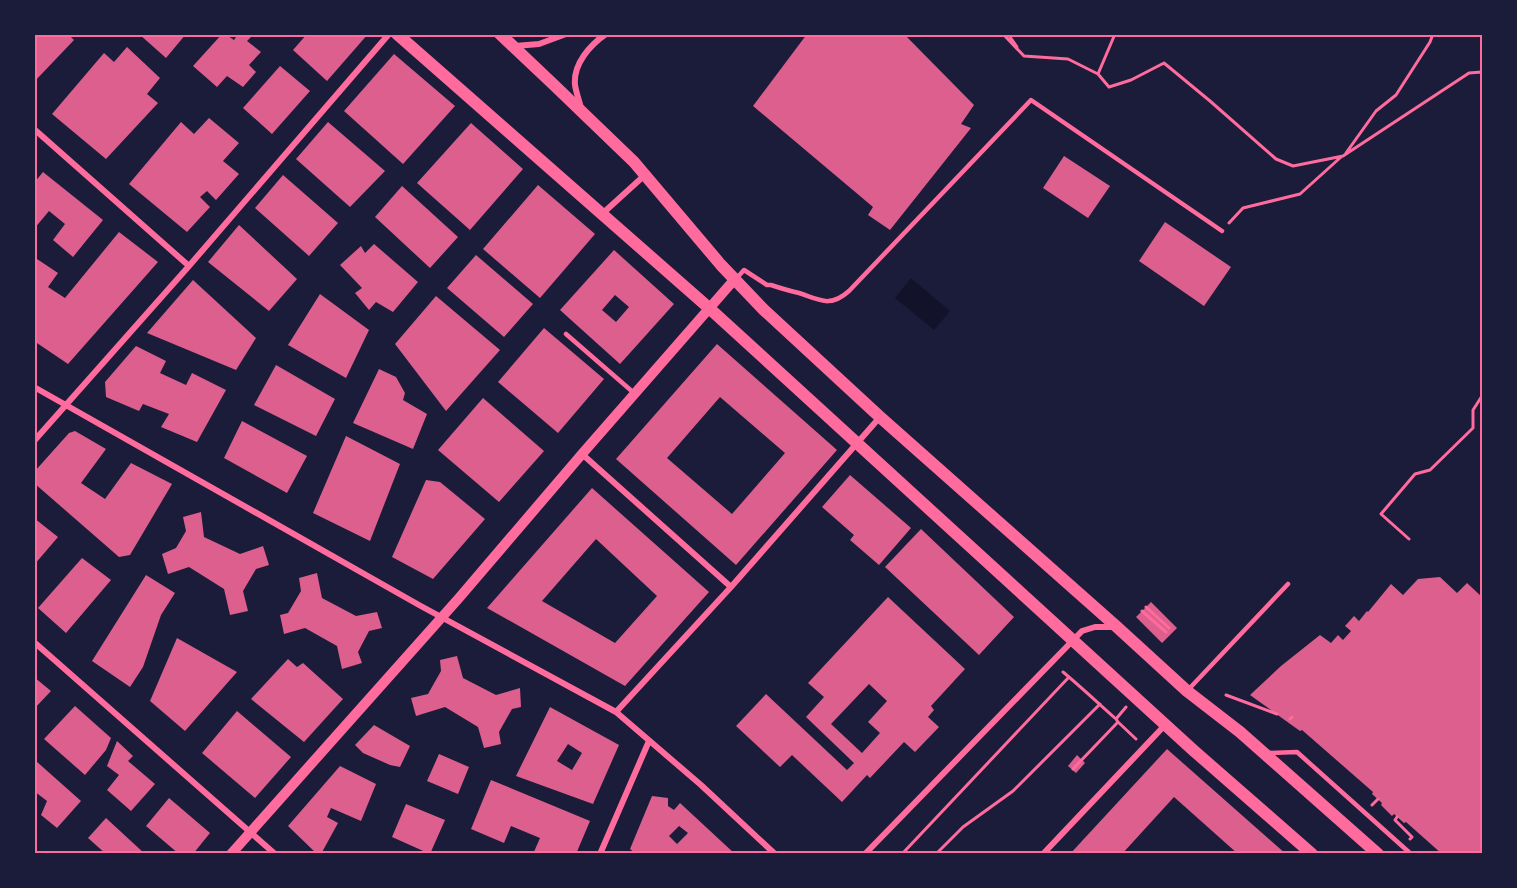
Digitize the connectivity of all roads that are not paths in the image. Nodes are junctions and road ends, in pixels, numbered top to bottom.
1 (389, 34) edge
2 (397, 34) edge
3 (500, 34) edge
4 (566, 34) edge
5 (606, 34) edge
6 (513, 46) junction
7 (582, 111) junction
8 (34, 129) edge
9 (646, 174) junction
10 (602, 214) junction
11 (1222, 231) road end
12 (189, 266) junction
13 (734, 280) junction
14 (709, 308) junction
15 (566, 334) dead end
16 (34, 387) edge
17 (635, 394) junction
18 (66, 405) junction
19 (880, 417) junction
20 (34, 441) edge
21 (858, 443) junction
22 (582, 454) junction
23 (1288, 584) dead end
24 (731, 587) junction
25 (442, 617) junction
26 (1117, 627) junction
27 (1073, 640) junction
28 (34, 642) edge
29 (1186, 691) junction
30 (616, 712) junction
31 (1166, 724) junction
32 (649, 741) junction
33 (1264, 753) junction
34 (251, 831) junction
35 (231, 854) edge
36 (275, 854) edge
37 (600, 854) edge
38 (775, 854) edge
39 (865, 854) edge
40 (1043, 854) edge
41 (1312, 854) edge
42 (1378, 854) edge
43 (1411, 854) edge

1 - 12 street
2 - 10 main road
3 - 6 main road
4 - 6 street
5 - 7 street
6 - 7 main road
7 - 9 main road
8 - 12 street
9 - 10 street
9 - 13 main road
10 - 14 main road
11 - 13 lane
12 - 18 street
13 - 14 street
13 - 19 main road
14 - 17 street
14 - 21 main road
15 - 17 lane
16 - 18 street
17 - 22 street
18 - 20 street
18 - 25 street
19 - 21 street
19 - 26 main road
21 - 24 street
21 - 27 main road
22 - 24 street
22 - 25 street
23 - 29 lane
24 - 30 street
25 - 30 street
25 - 34 street
26 - 27 street
26 - 29 main road
27 - 31 main road
27 - 39 street
28 - 34 street
29 - 33 main road
30 - 32 street
31 - 40 street
31 - 41 main road
32 - 37 street
32 - 38 street
33 - 42 main road
33 - 43 lane
34 - 35 street
34 - 36 street

